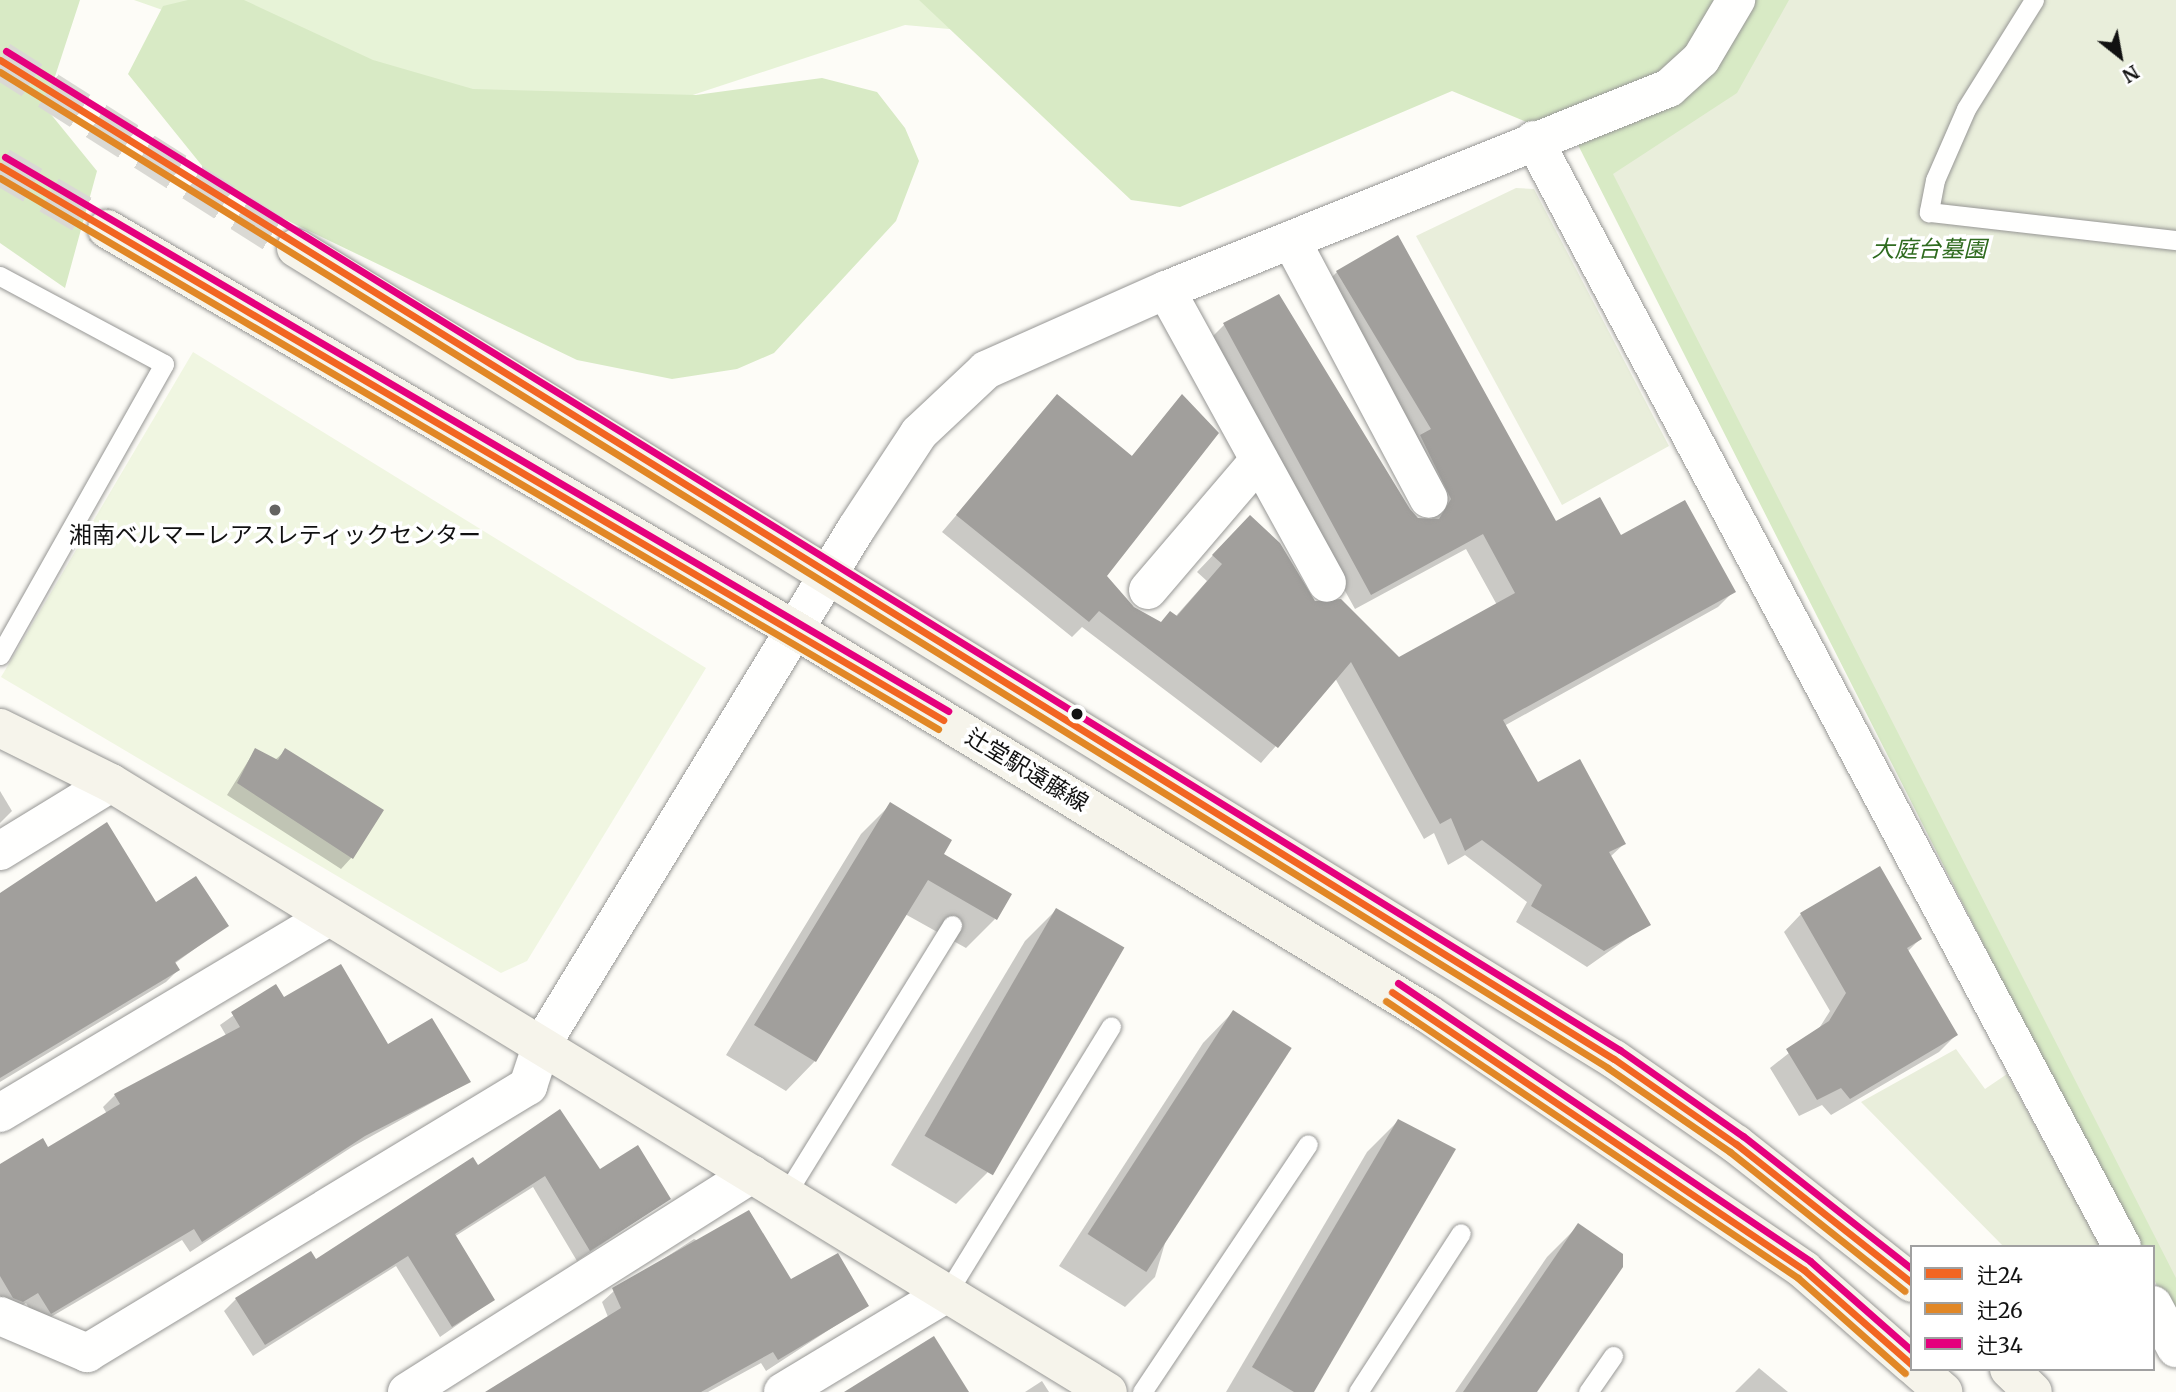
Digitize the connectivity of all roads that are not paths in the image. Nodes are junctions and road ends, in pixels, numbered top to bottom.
1 (1736, 0) edge
2 (2034, 0) edge
3 (1534, 140) junction
4 (107, 229) tunnel mouth
5 (1291, 240) junction
6 (2176, 240) edge
7 (296, 248) tunnel mouth
8 (0, 276) edge
9 (1166, 290) junction
10 (1259, 460) junction
11 (1429, 499) dead end
12 (829, 574) junction
13 (1327, 583) dead end
14 (1148, 590) dead end
15 (795, 630) junction
16 (0, 655) edge
17 (0, 728) edge
18 (111, 783) junction
19 (0, 851) edge
20 (329, 917) junction
21 (952, 925) dead end
22 (1111, 1026) dead end
23 (542, 1044) junction
24 (0, 1113) edge
25 (1308, 1144) dead end
26 (752, 1174) junction
27 (786, 1194) junction
28 (1461, 1233) dead end
29 (2121, 1245) edge
30 (1910, 1281) edge
31 (947, 1293) junction
32 (2155, 1309) edge
33 (0, 1316) edge
34 (2176, 1348) edge
35 (1613, 1356) dead end
36 (1910, 1363) edge
37 (1919, 1371) edge
38 (2011, 1371) edge
39 (407, 1392) edge
40 (783, 1392) edge
41 (1108, 1392) edge
42 (1142, 1392) edge
43 (1359, 1392) edge
44 (1588, 1392) edge
45 (1942, 1392) edge
46 (2033, 1392) edge

1 - 3 street
2 - 6 lane
3 - 5 street
3 - 29 street
4 - 15 street, 辻堂駅遠藤線
5 - 9 street
5 - 11 street
7 - 12 street
8 - 16 lane
9 - 10 street
9 - 12 street
10 - 13 street
10 - 14 street
12 - 15 street
12 - 30 street
15 - 23 street
15 - 36 street, 辻堂駅遠藤線
17 - 18 street
18 - 19 street
18 - 20 street
20 - 23 street
20 - 24 street
21 - 27 lane
22 - 31 lane
23 - 26 street
23 - 33 street
25 - 42 lane
26 - 27 street
26 - 39 street
27 - 31 street
28 - 43 lane
31 - 40 street
31 - 41 street
32 - 34 street
35 - 44 lane
37 - 45 street
38 - 46 street

